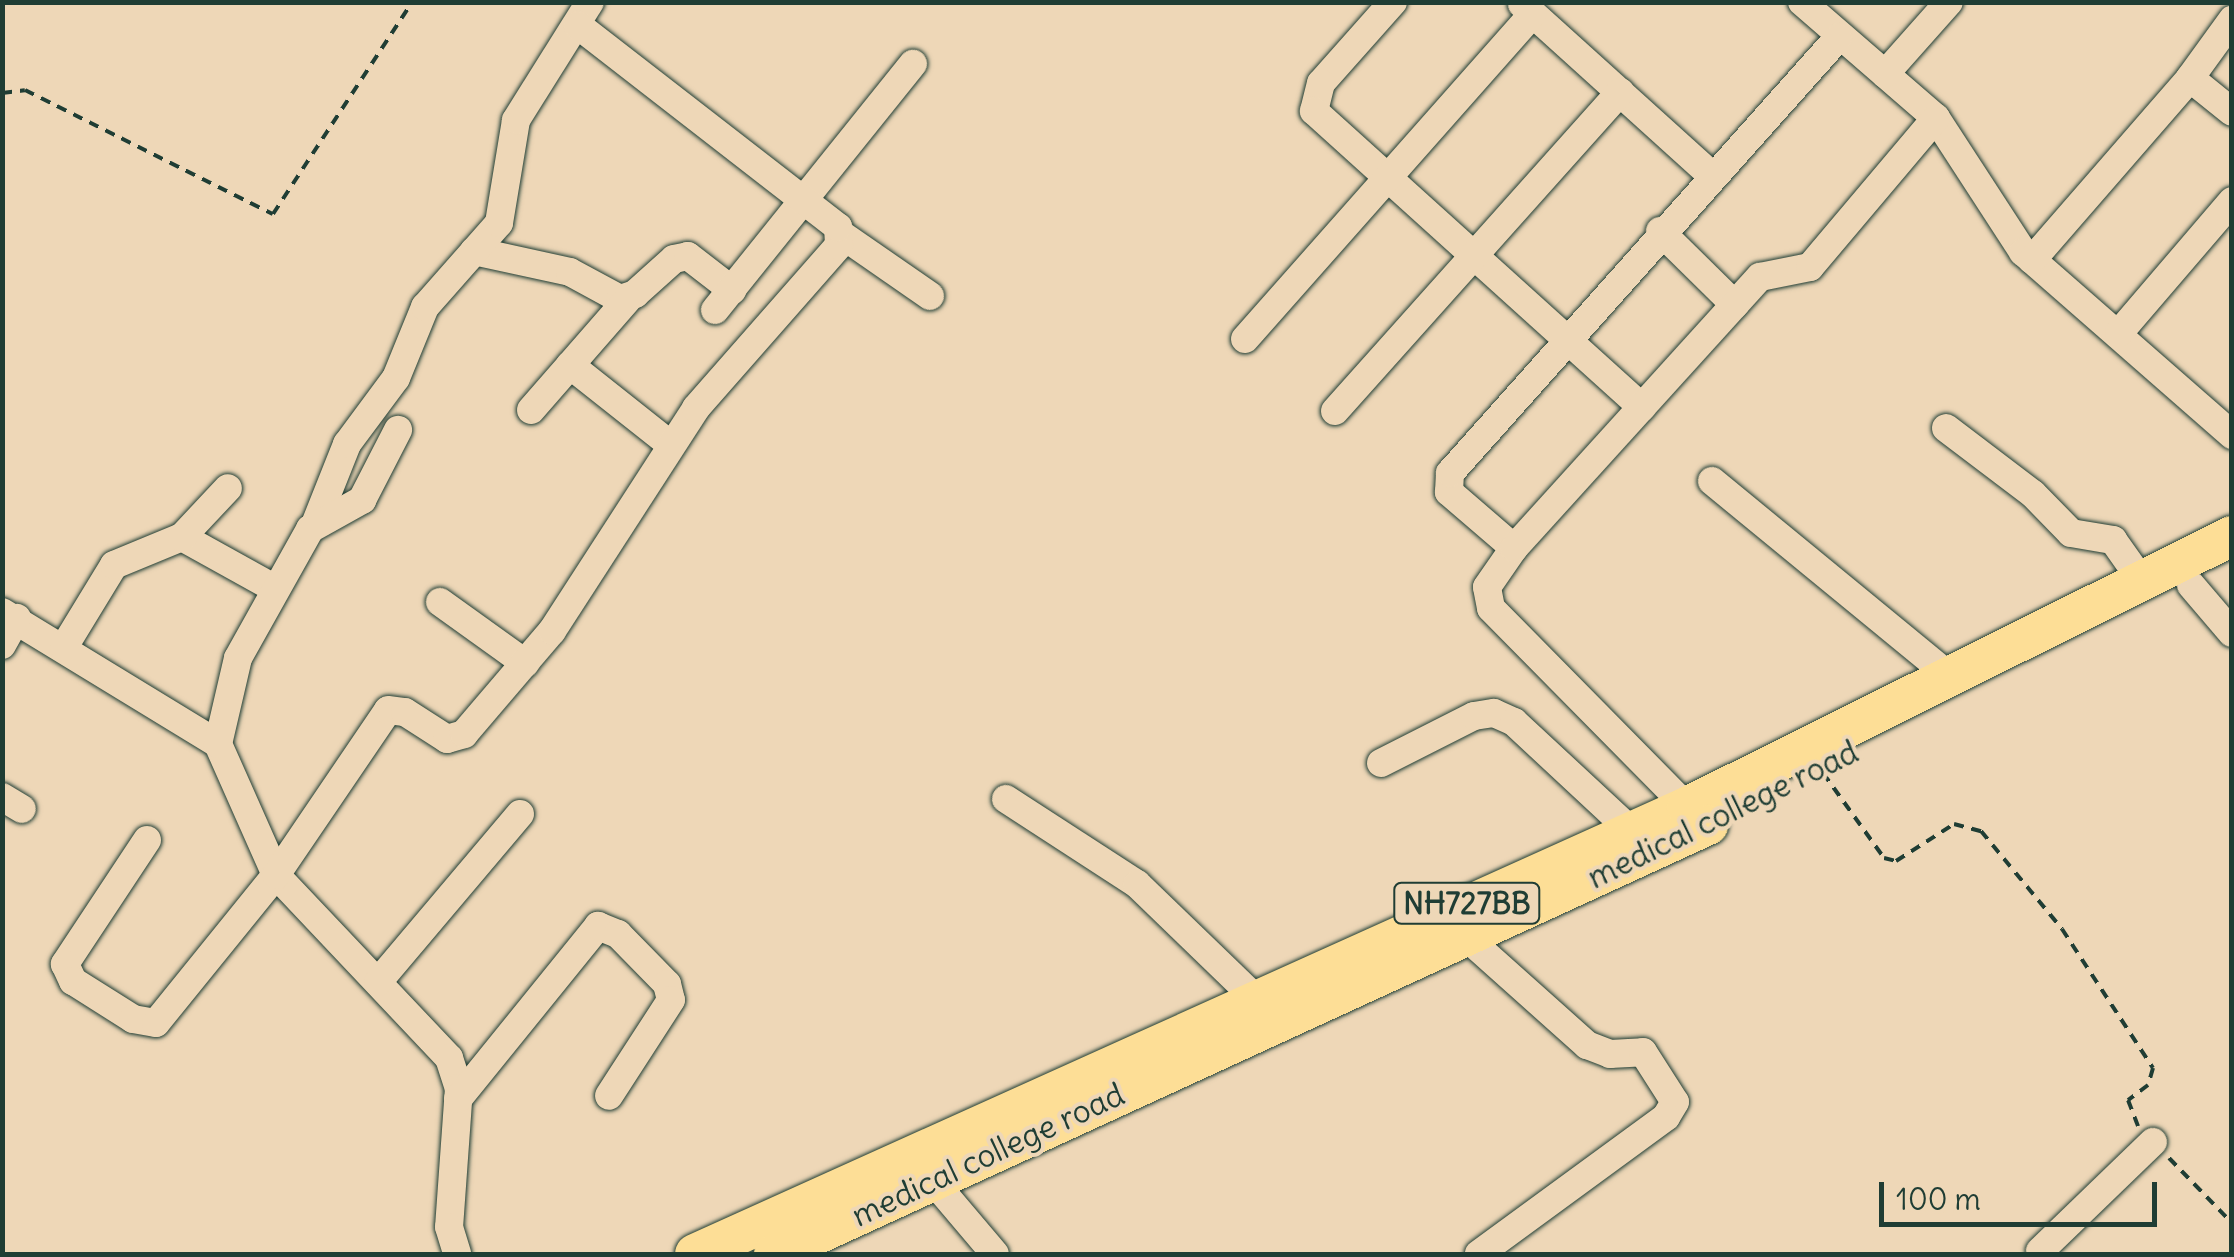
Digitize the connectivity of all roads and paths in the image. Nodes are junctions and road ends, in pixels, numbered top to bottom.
1 (412, 2) edge
2 (1392, 2) edge
3 (1802, 2) edge
4 (1949, 2) edge
5 (1526, 8) edge
6 (584, 14) edge
7 (2232, 20) edge
8 (1838, 38) junction
9 (913, 64) dead end
10 (1884, 74) junction
11 (2190, 78) junction
12 (1620, 92) junction
13 (2, 93) edge
14 (2232, 112) edge
15 (1936, 118) junction
16 (1710, 174) junction
17 (1387, 180) junction
18 (2232, 201) edge
19 (806, 202) junction
20 (1660, 231) junction
21 (842, 235) junction
22 (474, 251) junction
23 (1474, 257) junction
24 (2032, 260) junction
25 (930, 296) dead end
26 (628, 298) junction
27 (1735, 305) junction
28 (2118, 334) junction
29 (1245, 338) dead end
30 (1568, 339) junction
31 (570, 365) junction
32 (1642, 407) junction
33 (532, 410) dead end
34 (1334, 411) dead end
35 (1946, 428) dead end
36 (398, 430) dead end
37 (2232, 435) edge
38 (671, 445) junction
39 (1712, 481) dead end
40 (228, 488) dead end
41 (316, 522) junction
42 (2232, 536) edge
43 (182, 537) junction
44 (1514, 548) junction
45 (2232, 566) edge
46 (2142, 581) junction
47 (2191, 586) junction
48 (276, 589) junction
49 (440, 602) dead end
50 (10, 615) edge
51 (2232, 632) edge
52 (2, 645) edge
53 (64, 648) junction
54 (526, 663) junction
55 (1951, 677) junction
56 (218, 744) junction
57 (1381, 763) dead end
58 (1821, 769) junction
59 (1742, 794) junction
60 (1006, 798) dead end
61 (1687, 807) junction
62 (520, 814) dead end
63 (1629, 829) junction
64 (147, 840) dead end
65 (276, 875) junction
66 (1466, 936) junction
67 (378, 982) junction
68 (1256, 999) junction
69 (609, 1096) dead end
70 (458, 1099) junction
71 (2153, 1142) junction
72 (934, 1182) junction
73 (2232, 1223) edge
74 (2040, 1251) dead end
75 (457, 1254) edge
76 (695, 1254) edge
77 (774, 1254) edge
78 (995, 1254) edge
79 (1479, 1254) edge

1 - 13 path
2 - 17 street
3 - 8 street
4 - 10 street
5 - 12 street
5 - 17 street
6 - 19 street
6 - 22 street
7 - 11 street
8 - 10 street
8 - 16 street
9 - 19 street
10 - 15 street
11 - 14 street
11 - 24 street
12 - 16 street
12 - 23 street
15 - 24 street
15 - 27 street
16 - 20 street
17 - 23 street
17 - 29 street
18 - 28 street
19 - 21 street
19 - 26 street
20 - 27 street
20 - 30 street
21 - 25 street
21 - 38 street
22 - 26 street
22 - 41 street
23 - 30 street
23 - 34 street
24 - 28 street
26 - 31 street
27 - 32 street
28 - 37 street
30 - 32 street
30 - 44 street
31 - 33 street
31 - 38 street
32 - 44 street
35 - 46 street
36 - 41 street
38 - 54 street
39 - 55 street
40 - 43 street
41 - 48 street
42 - 46 highway, NH727BB
43 - 48 street
43 - 53 street
44 - 61 street
45 - 47 highway, medical college road / NH727BB
46 - 55 highway, NH727BB
47 - 51 street
47 - 58 highway, medical college road / NH727BB
48 - 56 street
49 - 54 street
50 - 52 street
50 - 53 street
53 - 56 street
54 - 65 street
55 - 59 highway, NH727BB
56 - 65 street
57 - 63 street
58 - 59 highway, medical college road / NH727BB
58 - 71 path
59 - 61 highway, NH727BB
59 - 66 highway, medical college road / NH727BB
60 - 68 street
61 - 63 highway, NH727BB
62 - 67 street
63 - 68 highway, NH727BB
64 - 65 street
65 - 67 street
66 - 72 highway, medical college road / NH727BB
66 - 79 street
67 - 70 street
68 - 76 highway, NH727BB
69 - 70 street
70 - 75 street
71 - 73 path
71 - 74 street
72 - 77 highway, medical college road / NH727BB
72 - 78 street

